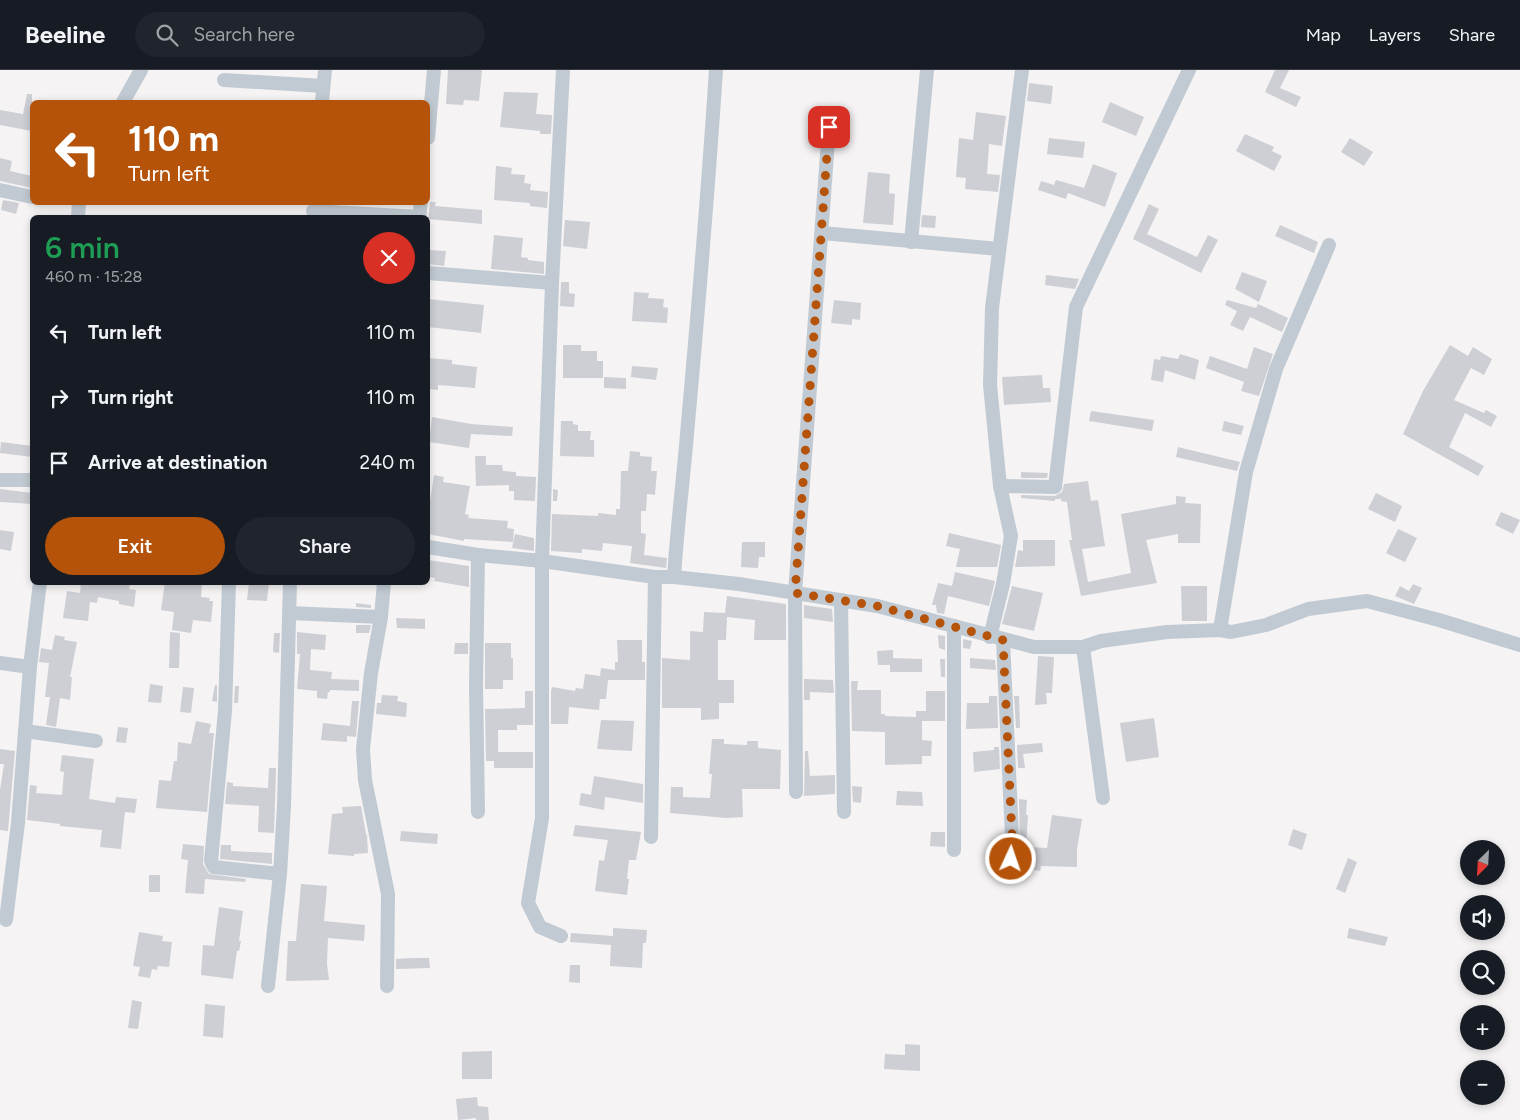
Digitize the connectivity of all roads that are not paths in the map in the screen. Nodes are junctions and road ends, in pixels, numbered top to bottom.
1 (141, 70) edge
2 (325, 70) edge
3 (434, 70) edge
4 (563, 70) edge
5 (716, 70) edge
6 (927, 70) edge
7 (1022, 70) edge
8 (1189, 70) edge
9 (224, 80) dead end
10 (323, 86) junction
11 (124, 100) edge
12 (322, 100) edge
13 (430, 115) edge
14 (829, 127) dead end
15 (0, 190) edge
16 (30, 197) edge
17 (313, 210) edge
18 (389, 215) edge
19 (822, 233) junction
20 (911, 242) junction
21 (1329, 245) dead end
22 (999, 250) junction
23 (430, 273) edge
24 (552, 283) junction
25 (0, 480) edge
26 (30, 480) edge
27 (1000, 486) junction
28 (430, 547) edge
29 (478, 555) junction
30 (542, 561) junction
31 (655, 577) junction
32 (674, 577) junction
33 (40, 585) edge
34 (229, 585) edge
35 (290, 585) edge
36 (384, 585) edge
37 (795, 593) junction
38 (841, 600) junction
39 (289, 614) junction
40 (381, 617) junction
41 (954, 626) junction
42 (1220, 630) junction
43 (996, 638) junction
44 (1520, 645) edge
45 (1083, 647) junction
46 (0, 664) edge
47 (30, 666) junction
48 (25, 731) junction
49 (96, 741) dead end
50 (796, 792) dead end
51 (1103, 798) dead end
52 (478, 812) dead end
53 (844, 812) dead end
54 (651, 837) dead end
55 (954, 850) dead end
56 (1011, 859) dead end
57 (280, 874) junction
58 (6, 920) dead end
59 (561, 936) dead end
60 (268, 986) dead end
61 (387, 986) dead end

1 - 11 street
2 - 10 street
3 - 13 street
4 - 24 street
5 - 32 street
6 - 20 street
7 - 22 street
8 - 27 street
9 - 10 street
10 - 12 street
14 - 19 street
15 - 16 street
17 - 18 street
19 - 20 street
19 - 37 street
20 - 22 street
21 - 42 street
22 - 27 street
23 - 24 street
24 - 30 street
25 - 26 street
27 - 43 street
28 - 29 street
29 - 30 street
29 - 52 street
30 - 31 street
30 - 59 street
31 - 32 street
31 - 54 street
32 - 37 street
33 - 47 street
34 - 57 street
35 - 39 street
36 - 40 street
37 - 38 street
37 - 50 street
38 - 41 street
38 - 53 street
39 - 40 street
39 - 57 street
40 - 61 street
41 - 43 street
41 - 55 street
42 - 44 street
42 - 45 street
43 - 45 street
43 - 56 street
45 - 51 street
46 - 47 street
47 - 48 street
48 - 49 street
48 - 58 street
57 - 60 street

